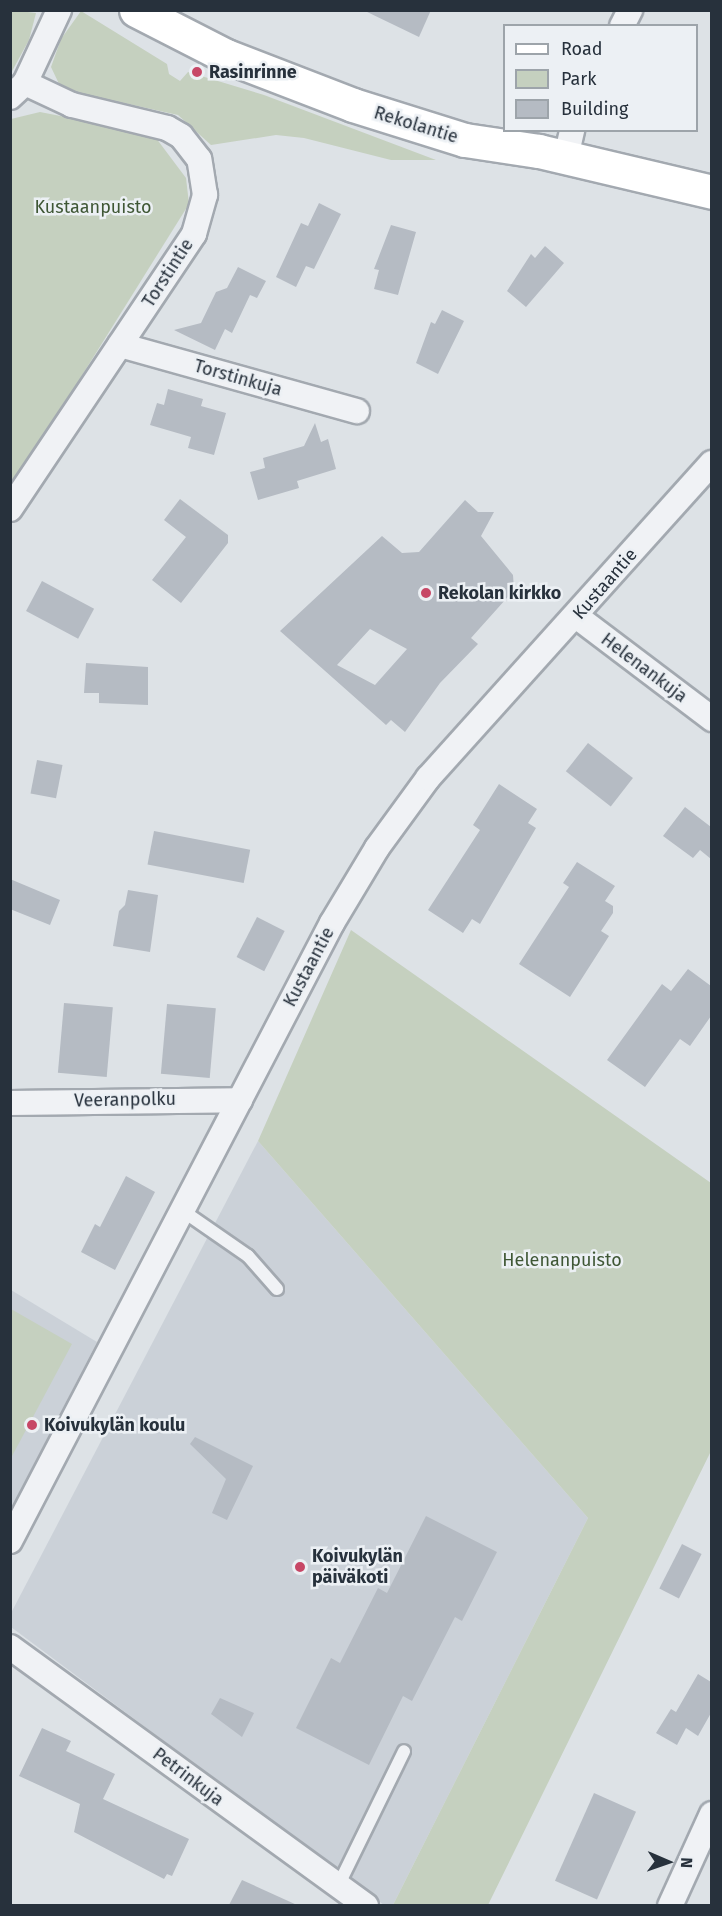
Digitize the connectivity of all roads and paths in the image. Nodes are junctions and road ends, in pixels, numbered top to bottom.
1 (59, 10) edge
2 (136, 10) edge
3 (630, 10) edge
4 (623, 24) edge
5 (18, 90) edge
6 (569, 144) edge
7 (711, 192) edge
8 (120, 345) junction
9 (357, 411) dead end
10 (711, 463) edge
11 (10, 509) edge
12 (576, 616) junction
13 (711, 719) edge
14 (240, 1100) junction
15 (10, 1103) edge
16 (183, 1212) junction
17 (277, 1289) dead end
18 (10, 1541) edge
19 (10, 1647) edge
20 (404, 1751) dead end
21 (711, 1814) edge
22 (338, 1886) junction
23 (366, 1905) edge
24 (670, 1905) edge

1 - 5 street
2 - 6 main road, Rekolantie
3 - 4 street
5 - 8 street, Torstintie
6 - 7 main road, Rekolantie
8 - 9 street, Torstinkuja
8 - 11 street, Torstintie
10 - 12 street, Kustaantie
12 - 13 street, Helenankuja
12 - 14 street, Kustaantie
14 - 15 street, Veeranpolku
14 - 16 street, Kustaantie
16 - 17 lane
16 - 18 street, Kustaantie
19 - 22 street, Petrinkuja
20 - 22 lane
21 - 24 street
22 - 23 street, Petrinkuja

